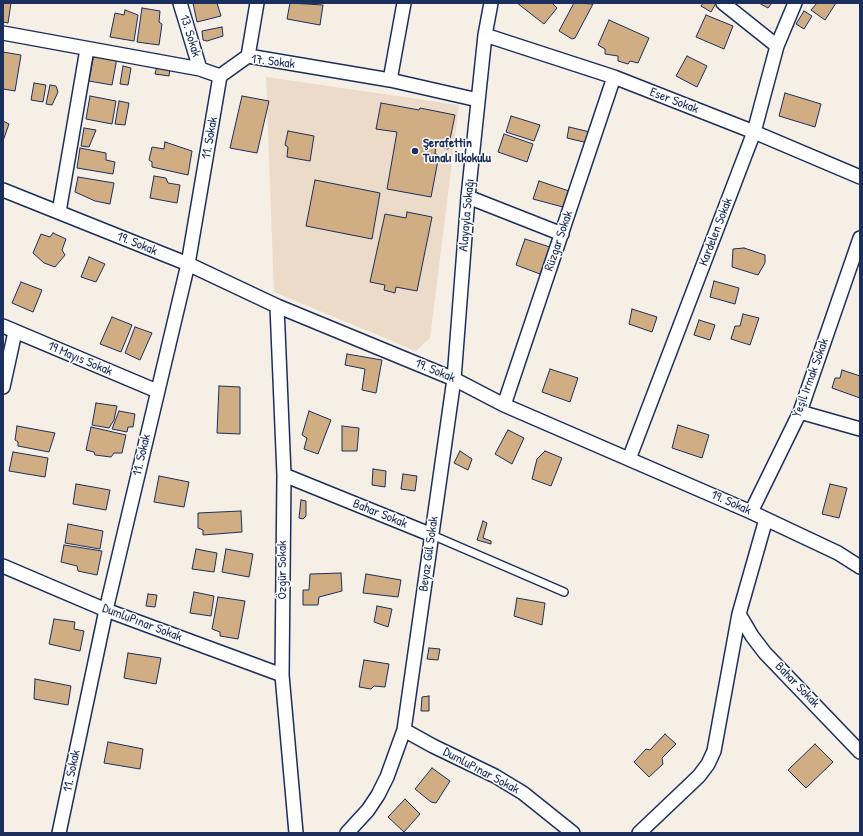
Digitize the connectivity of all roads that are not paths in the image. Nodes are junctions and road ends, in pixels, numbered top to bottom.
1 (180, 3) edge
2 (256, 3) edge
3 (404, 3) edge
4 (491, 3) edge
5 (723, 3) edge
6 (795, 3) edge
7 (3, 33) edge
8 (485, 35) junction
9 (777, 46) junction
10 (87, 48) junction
11 (248, 56) junction
12 (200, 69) junction
13 (220, 76) junction
14 (614, 77) junction
15 (390, 80) junction
16 (478, 100) junction
17 (754, 132) junction
18 (860, 176) edge
19 (3, 190) edge
20 (468, 197) junction
21 (59, 212) junction
22 (562, 234) junction
23 (860, 238) edge
24 (188, 264) junction
25 (277, 306) junction
26 (9, 329) edge
27 (454, 379) junction
28 (3, 387) edge
29 (156, 391) junction
30 (504, 405) junction
31 (800, 412) junction
32 (860, 429) edge
33 (629, 459) junction
34 (284, 475) junction
35 (751, 512) junction
36 (766, 519) junction
37 (432, 535) junction
38 (3, 566) edge
39 (860, 567) edge
40 (564, 592) dead end
41 (106, 610) junction
42 (739, 614) junction
43 (282, 675) junction
44 (404, 730) junction
45 (860, 752) edge
46 (59, 833) edge
47 (296, 833) edge
48 (347, 833) edge
49 (573, 833) edge
50 (639, 833) edge

1 - 12 street, 13. Sokak
2 - 11 street
3 - 15 street
4 - 8 street, Alayayla Sokağı
5 - 9 street
6 - 9 street, Kardelen Sokak
7 - 10 street
8 - 14 street, Eser Sokak
8 - 16 street, Alayayla Sokağı
9 - 17 street, Kardelen Sokak
10 - 12 street
10 - 21 street
11 - 13 street, 17. Sokak
11 - 15 street, 17. Sokak
12 - 13 street
13 - 24 street, 11. Sokak
14 - 17 street, Eser Sokak
14 - 22 street, Rüzgar Sokak
15 - 16 street, 17. Sokak
16 - 20 street, Alayayla Sokağı
17 - 18 street, Eser Sokak
17 - 33 street, Kardelen Sokak
19 - 21 street, 19. Sokak
20 - 22 street
20 - 27 street, Alayayla Sokağı
21 - 24 street, 19. Sokak
22 - 30 street, Rüzgar Sokak
23 - 31 street, Yeşil Irmak Sokak
24 - 25 street, 19. Sokak
24 - 29 street, 11. Sokak
25 - 27 street, 19. Sokak
25 - 34 street, Özgür Sokak
26 - 28 street
26 - 29 street, 19 Mayıs Sokak
27 - 30 street, 19. Sokak
27 - 37 street, Beyaz Gül Sokak
29 - 41 street, 11. Sokak
30 - 33 street, 19. Sokak
31 - 32 street
31 - 35 street, Yeşil Irmak Sokak
33 - 35 street, 19. Sokak
34 - 37 street, Bahar Sokak
34 - 43 street, Özgür Sokak
35 - 36 street, 19. Sokak
36 - 39 street, 19. Sokak
36 - 42 street
37 - 40 lane, Bahar Sokak
37 - 44 street, Beyaz Gül Sokak
38 - 41 street, DumluPınar Sokak
41 - 43 street, DumluPınar Sokak
41 - 46 street, 11. Sokak
42 - 45 street, Bahar Sokak
42 - 50 street
43 - 47 street, Özgür Sokak
44 - 48 street, Beyaz Gül Sokak
44 - 49 street, DumluPınar Sokak

